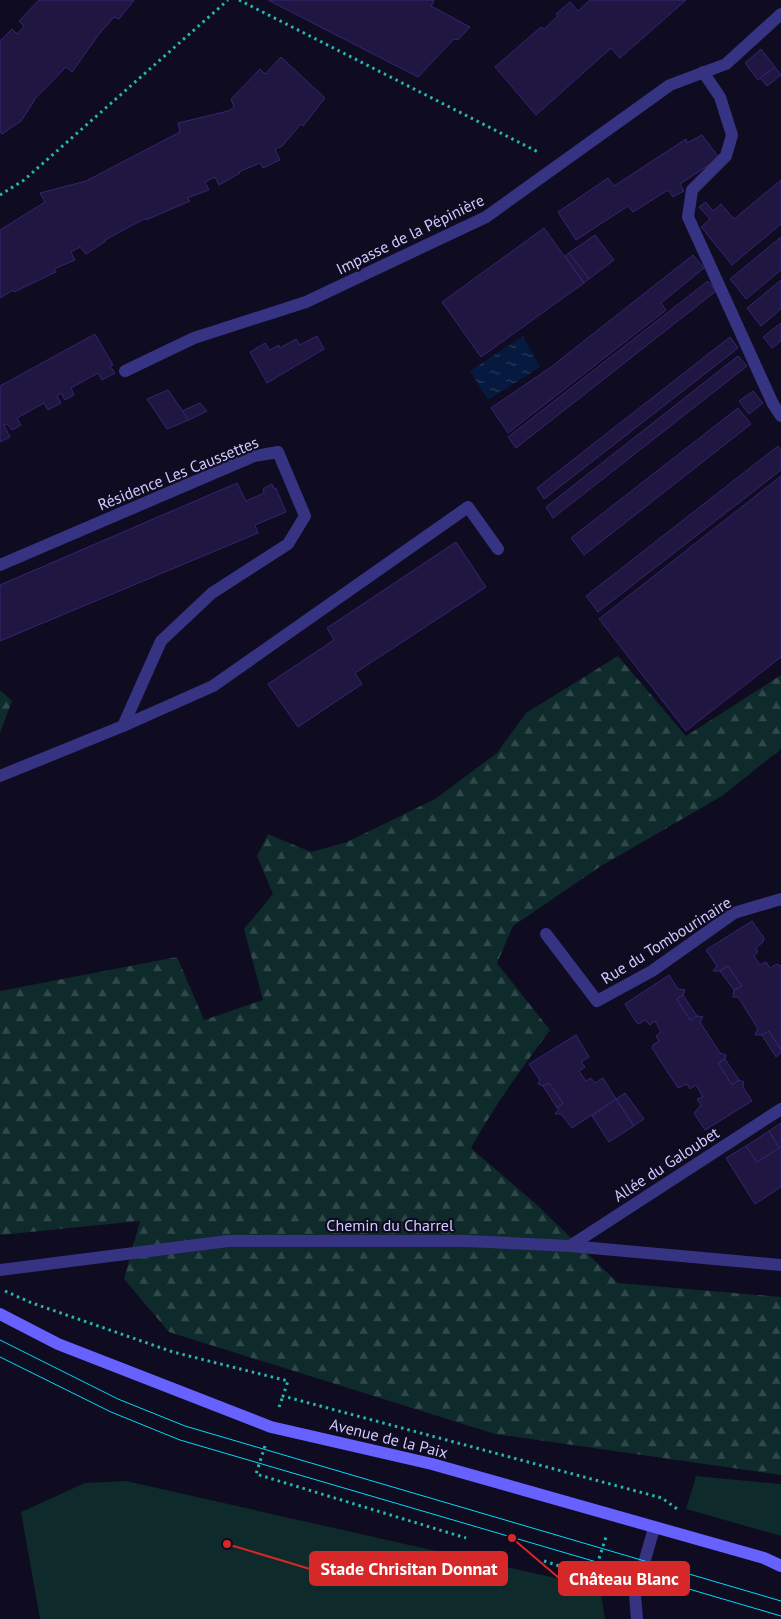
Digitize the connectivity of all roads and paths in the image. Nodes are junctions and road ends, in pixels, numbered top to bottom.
1 (228, 0) edge
2 (239, 0) edge
3 (781, 14) edge
4 (703, 72) junction
5 (541, 153) dead end
6 (0, 194) edge
7 (125, 371) dead end
8 (781, 416) edge
9 (498, 549) dead end
10 (0, 565) edge
11 (123, 726) junction
12 (0, 776) edge
13 (781, 899) edge
14 (546, 934) dead end
15 (781, 1110) edge
16 (570, 1246) junction
17 (781, 1265) edge
18 (0, 1270) edge
19 (0, 1288) edge
20 (0, 1314) edge
21 (283, 1396) junction
22 (271, 1426) junction
23 (682, 1513) dead end
24 (654, 1528) junction
25 (466, 1538) dead end
26 (544, 1562) dead end
27 (781, 1566) edge
28 (635, 1595) junction
29 (637, 1619) edge

1 - 6 path
2 - 5 path
3 - 4 street, Impasse de la Pépinière
4 - 7 street, Impasse de la Pépinière
4 - 8 street
9 - 11 street
10 - 11 street, Résidence Les Caussettes
11 - 12 street
13 - 14 street, Rue du Tombourinaire
15 - 16 street, Allée du Galoubet
16 - 17 street, Chemin du Charrel
16 - 18 street, Chemin du Charrel
19 - 21 path
20 - 22 street, Avenue de la Paix
21 - 22 path
21 - 23 path
22 - 24 street, Avenue de la Paix
22 - 25 path
24 - 27 street, Avenue de la Paix
24 - 28 street
26 - 28 path
28 - 29 street

